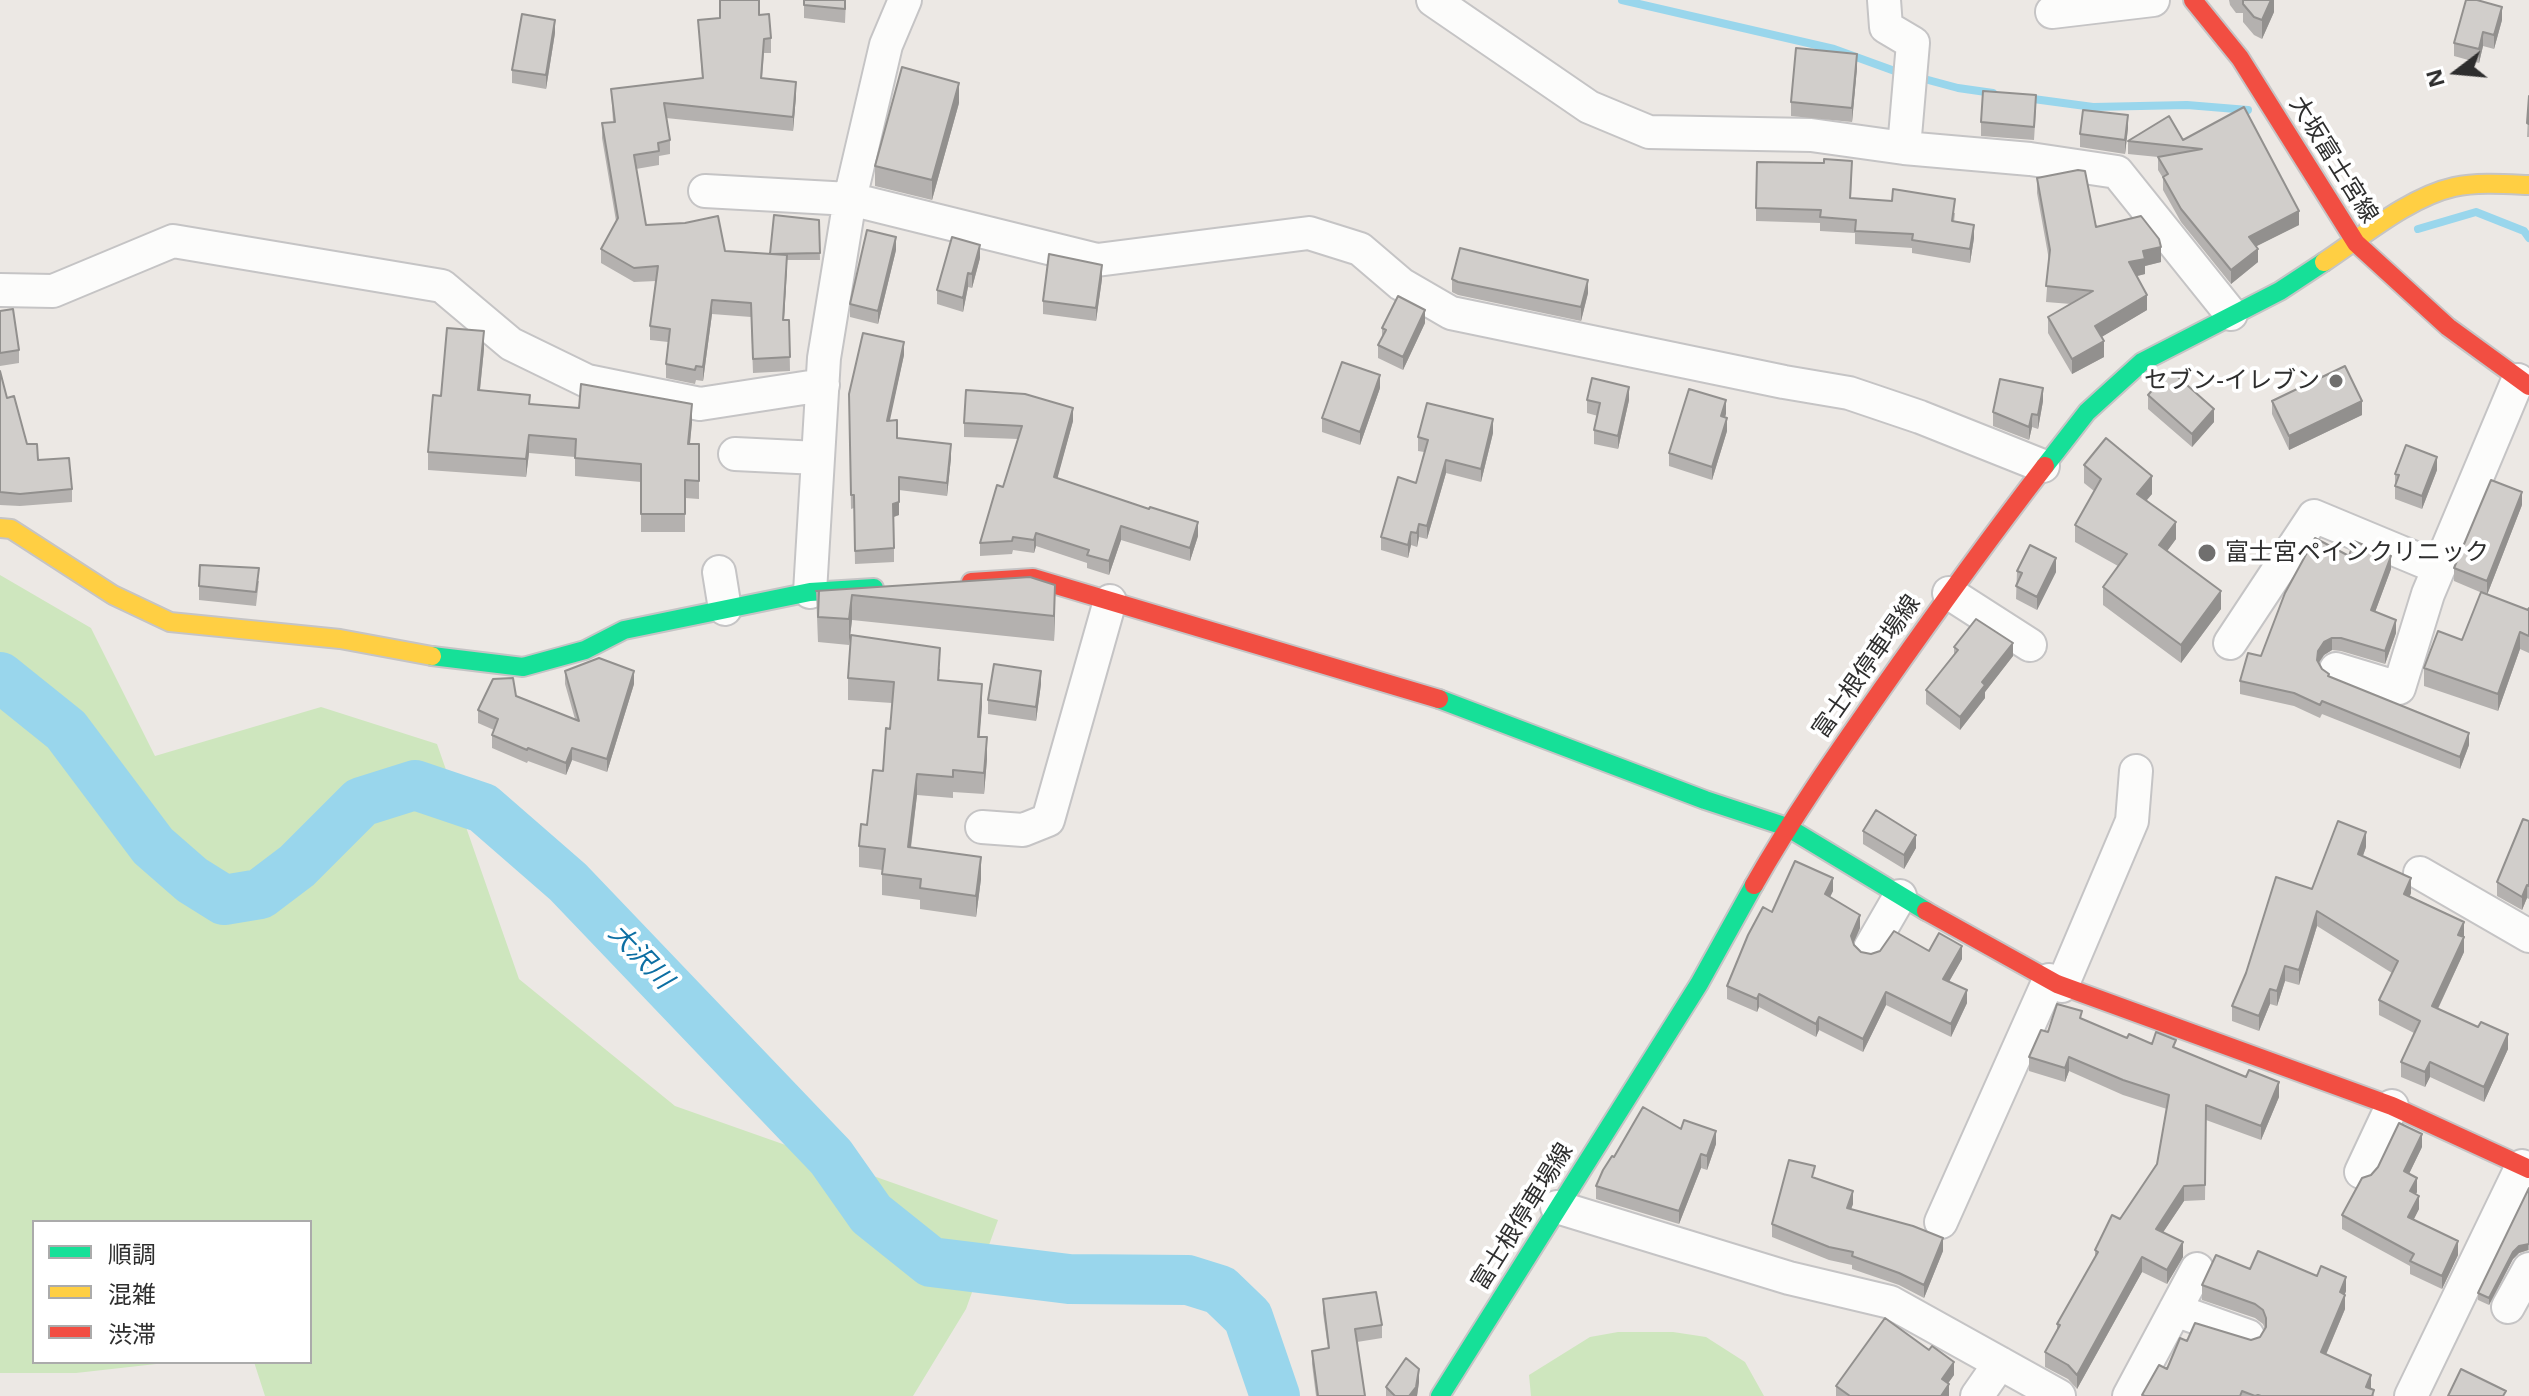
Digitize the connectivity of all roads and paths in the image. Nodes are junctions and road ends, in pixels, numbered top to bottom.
1 (905, 0) edge
2 (1433, 0) edge
3 (1884, 0) edge
4 (2153, 0) edge
5 (2193, 0) edge
6 (2052, 12) dead end
7 (1904, 148) junction
8 (2529, 185) edge
9 (705, 191) dead end
10 (850, 199) junction
11 (2356, 243) junction
12 (0, 290) edge
13 (2231, 314) junction
14 (2524, 383) edge
15 (823, 385) junction
16 (735, 454) dead end
17 (818, 458) junction
18 (2043, 466) junction
19 (0, 528) edge
20 (2439, 568) junction
21 (719, 572) dead end
22 (953, 583) edge
23 (890, 587) edge
24 (810, 592) junction
25 (1949, 593) junction
26 (1110, 601) junction
27 (725, 609) junction
28 (2230, 643) dead end
29 (2030, 645) dead end
30 (2336, 669) dead end
31 (2136, 771) dead end
32 (982, 827) dead end
33 (1787, 827) junction
34 (2420, 873) dead end
35 (1900, 896) junction
36 (2529, 936) edge
37 (1870, 948) dead end
38 (2056, 983) junction
39 (2392, 1106) junction
40 (2526, 1168) edge
41 (2361, 1172) dead end
42 (1557, 1207) junction
43 (1941, 1222) dead end
44 (2197, 1269) dead end
45 (2529, 1269) edge
46 (2508, 1307) dead end
47 (2175, 1310) junction
48 (2248, 1336) edge
49 (2000, 1363) junction
50 (1440, 1396) edge
51 (1977, 1396) edge
52 (2059, 1396) edge
53 (2129, 1396) edge
54 (2411, 1396) edge

1 - 10 street
2 - 7 street
3 - 7 street
4 - 6 street
5 - 11 street, 大坂富士宮線
7 - 13 street
8 - 11 street, 富士根停車場線
9 - 10 street
10 - 15 street
10 - 18 street
11 - 13 street, 富士根停車場線
11 - 14 street, 大坂富士宮線
12 - 15 street
13 - 18 street, 富士根停車場線
14 - 20 street
15 - 17 street
16 - 17 street
17 - 24 street
18 - 25 street, 富士根停車場線
19 - 27 street
20 - 28 street
20 - 30 street
21 - 27 street
22 - 26 street
23 - 24 street
24 - 27 street
25 - 29 street
25 - 33 street, 富士根停車場線
26 - 32 street
26 - 33 street
31 - 38 street
33 - 35 street
33 - 42 street, 富士根停車場線
34 - 36 street
35 - 37 street
35 - 38 street
38 - 39 street
38 - 43 street
39 - 40 street
39 - 41 street
40 - 54 street
42 - 49 street
42 - 50 street, 富士根停車場線
44 - 47 street
45 - 46 street
47 - 48 street
47 - 53 street
49 - 51 street
49 - 52 street

